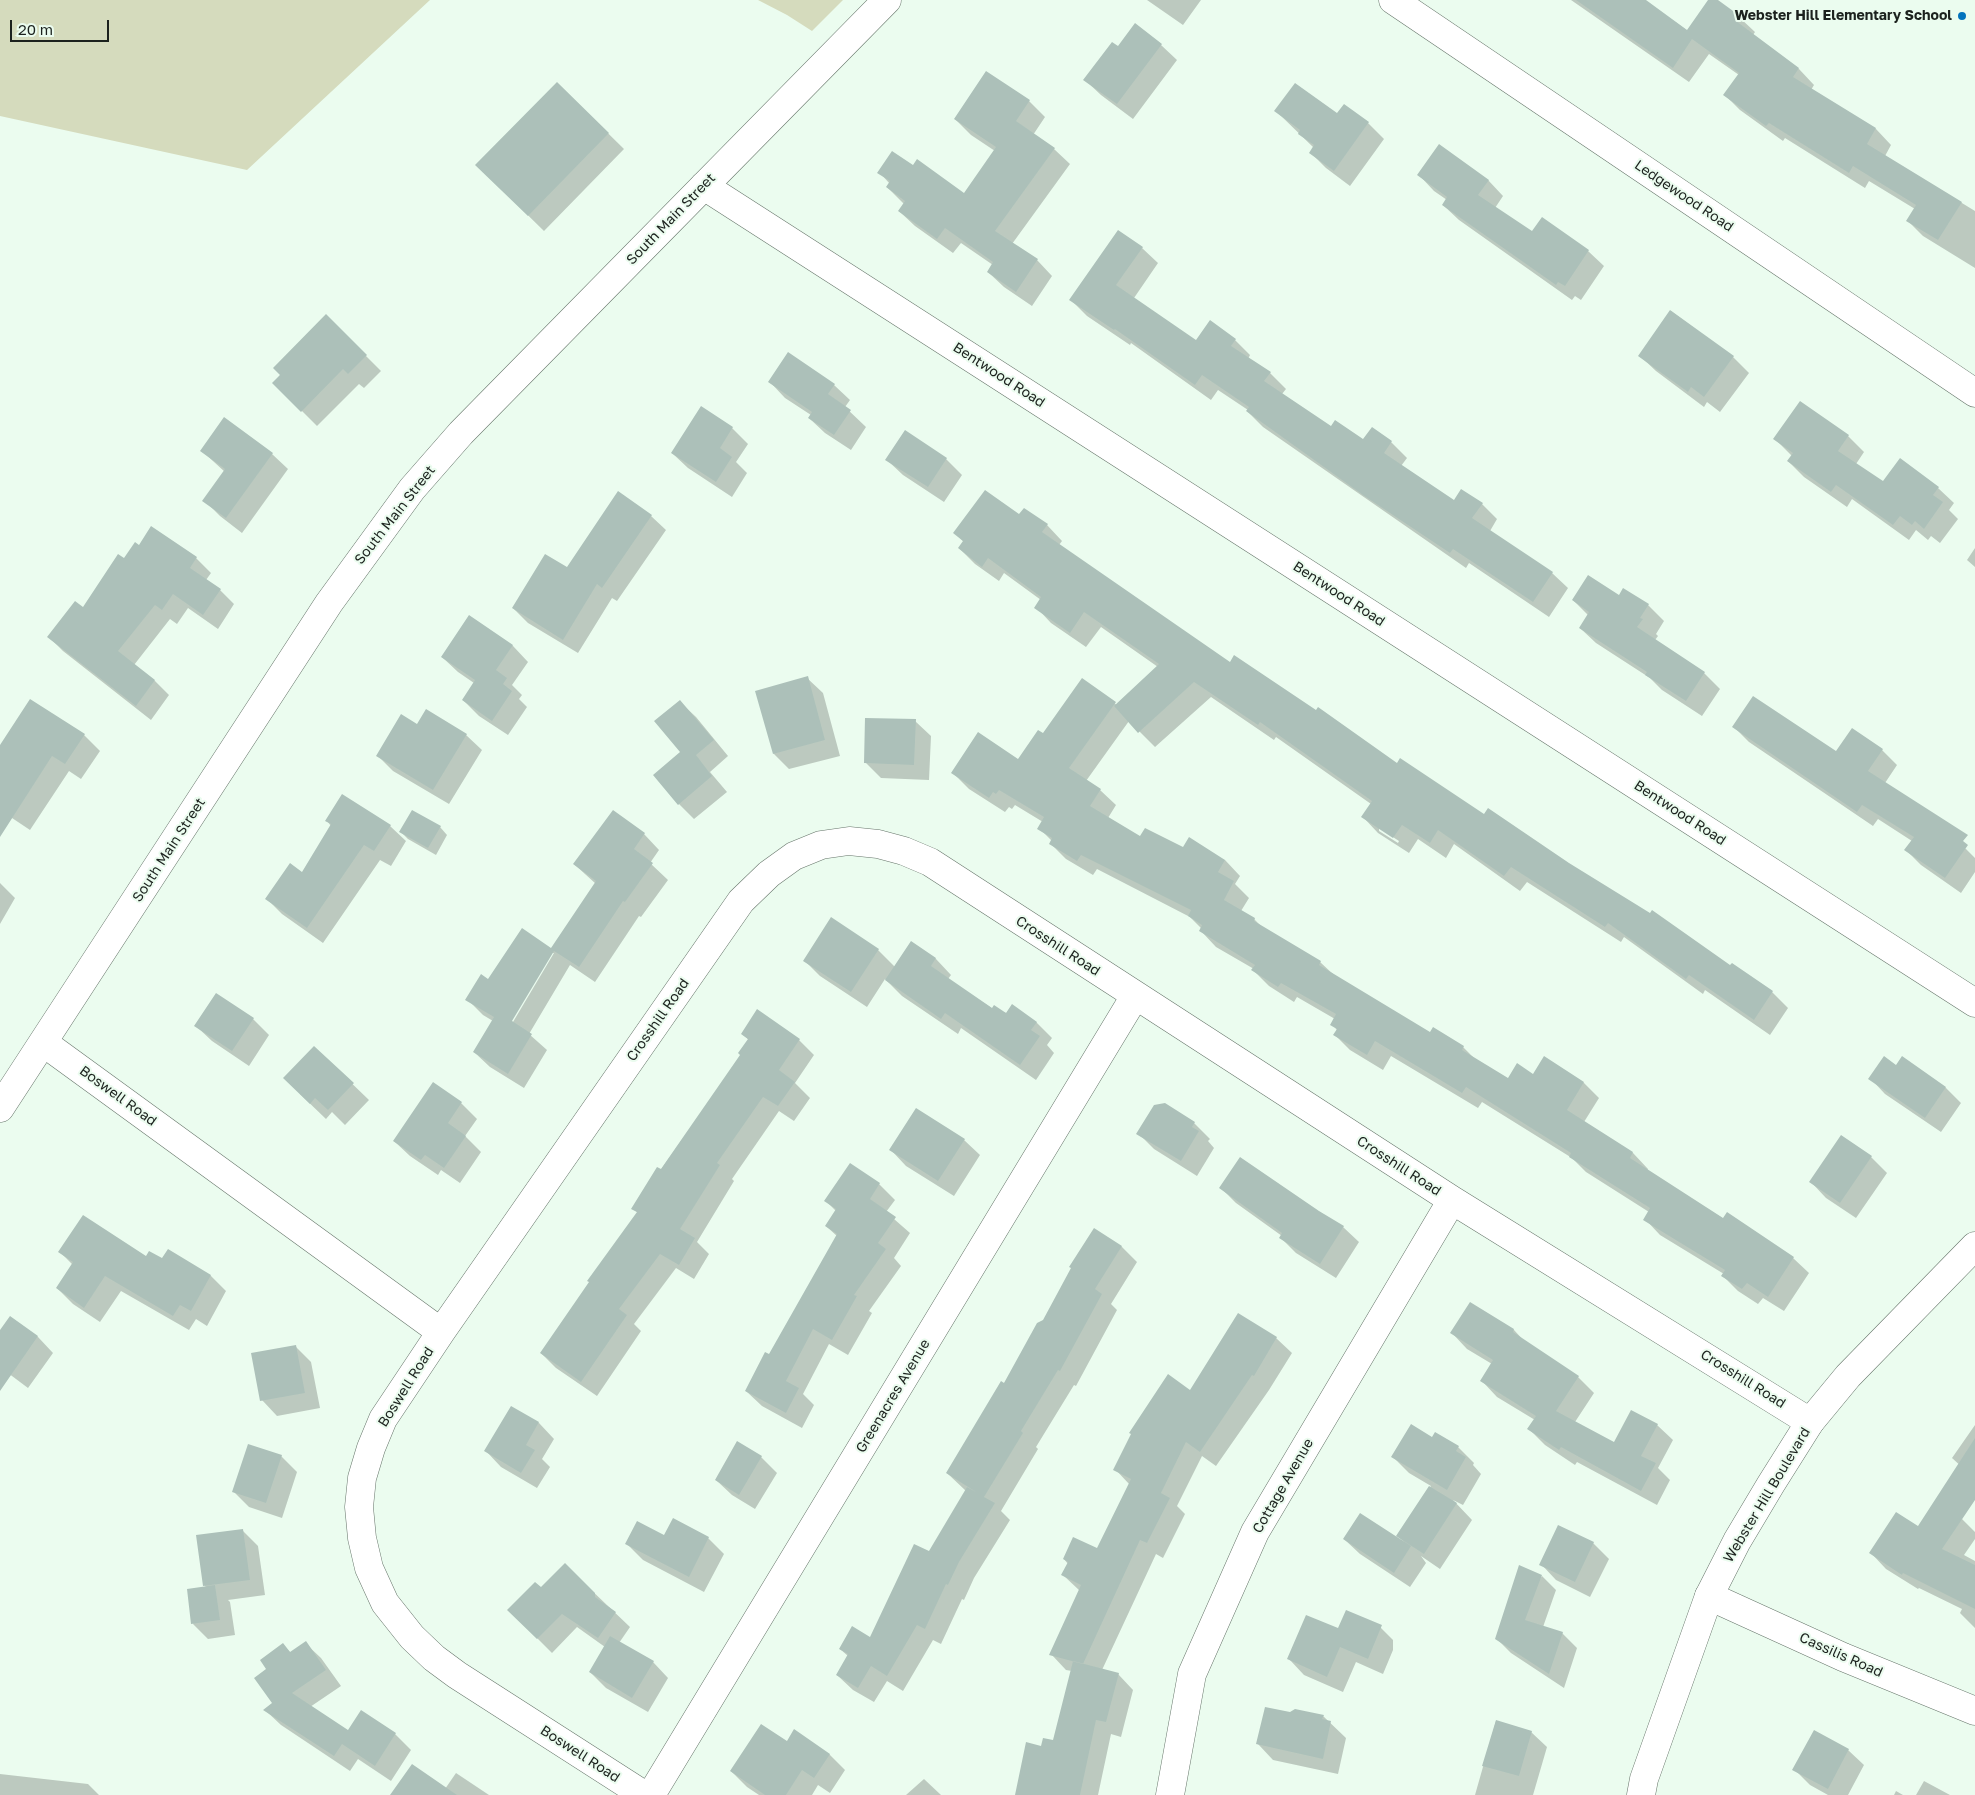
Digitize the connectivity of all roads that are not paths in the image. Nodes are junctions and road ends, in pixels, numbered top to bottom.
1 (887, 0) edge
2 (1393, 0) edge
3 (704, 186) junction
4 (1975, 393) edge
5 (1135, 996) junction
6 (1975, 1003) edge
7 (44, 1043) junction
8 (0, 1108) edge
9 (1452, 1200) junction
10 (1975, 1246) edge
11 (441, 1332) junction
12 (1810, 1422) junction
13 (1708, 1596) junction
14 (1975, 1711) edge
15 (644, 1795) edge
16 (651, 1795) edge
17 (1170, 1795) edge
18 (1641, 1795) edge

1 - 3 street, South Main Street
2 - 4 street, Ledgewood Road
3 - 6 street, Bentwood Road
3 - 7 street, South Main Street
5 - 9 street, Crosshill Road
5 - 11 street, Crosshill Road
5 - 16 street, Greenacres Avenue
7 - 8 street, South Main Street
7 - 11 street, Boswell Road
9 - 12 street, Crosshill Road
9 - 17 street, Cottage Avenue
10 - 12 street, Webster Hill Boulevard
11 - 15 street, Boswell Road
12 - 13 street, Webster Hill Boulevard
13 - 14 street, Cassilis Road
13 - 18 street, Webster Hill Boulevard

